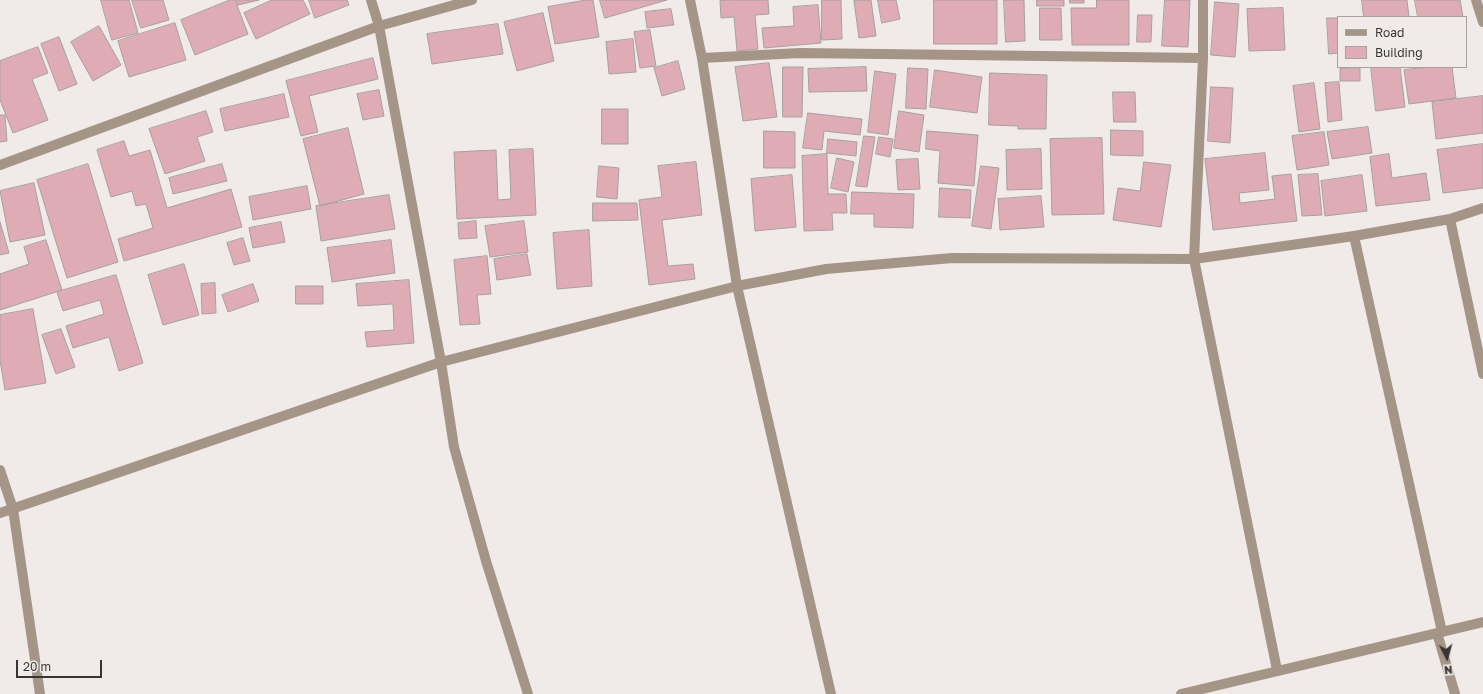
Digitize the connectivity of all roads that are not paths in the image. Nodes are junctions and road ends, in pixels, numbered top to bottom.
1 (371, 0) edge
2 (472, 0) edge
3 (690, 0) edge
4 (1203, 0) edge
5 (1476, 0) edge
6 (1483, 22) edge
7 (380, 26) junction
8 (702, 58) junction
9 (1203, 58) junction
10 (0, 165) edge
11 (1483, 208) edge
12 (1450, 220) junction
13 (1354, 236) junction
14 (1194, 259) junction
15 (737, 286) junction
16 (441, 362) junction
17 (1483, 374) edge
18 (0, 470) edge
19 (13, 509) junction
20 (0, 513) edge
21 (1483, 622) edge
22 (1440, 632) junction
23 (1277, 670) junction
24 (40, 694) edge
25 (528, 694) edge
26 (831, 694) edge
27 (1181, 694) edge
28 (1455, 694) edge

1 - 7 street
2 - 7 street
3 - 8 street
4 - 9 street
5 - 6 street
7 - 10 street
7 - 16 street
8 - 9 street
8 - 15 street
9 - 14 street
11 - 12 street
12 - 13 street
12 - 17 street
13 - 14 street
13 - 22 street
14 - 15 street
14 - 23 street
15 - 16 street
15 - 26 street
16 - 19 street
16 - 25 street
18 - 19 street
19 - 20 street
19 - 24 street
21 - 22 street
22 - 23 street
22 - 28 street
23 - 27 street

